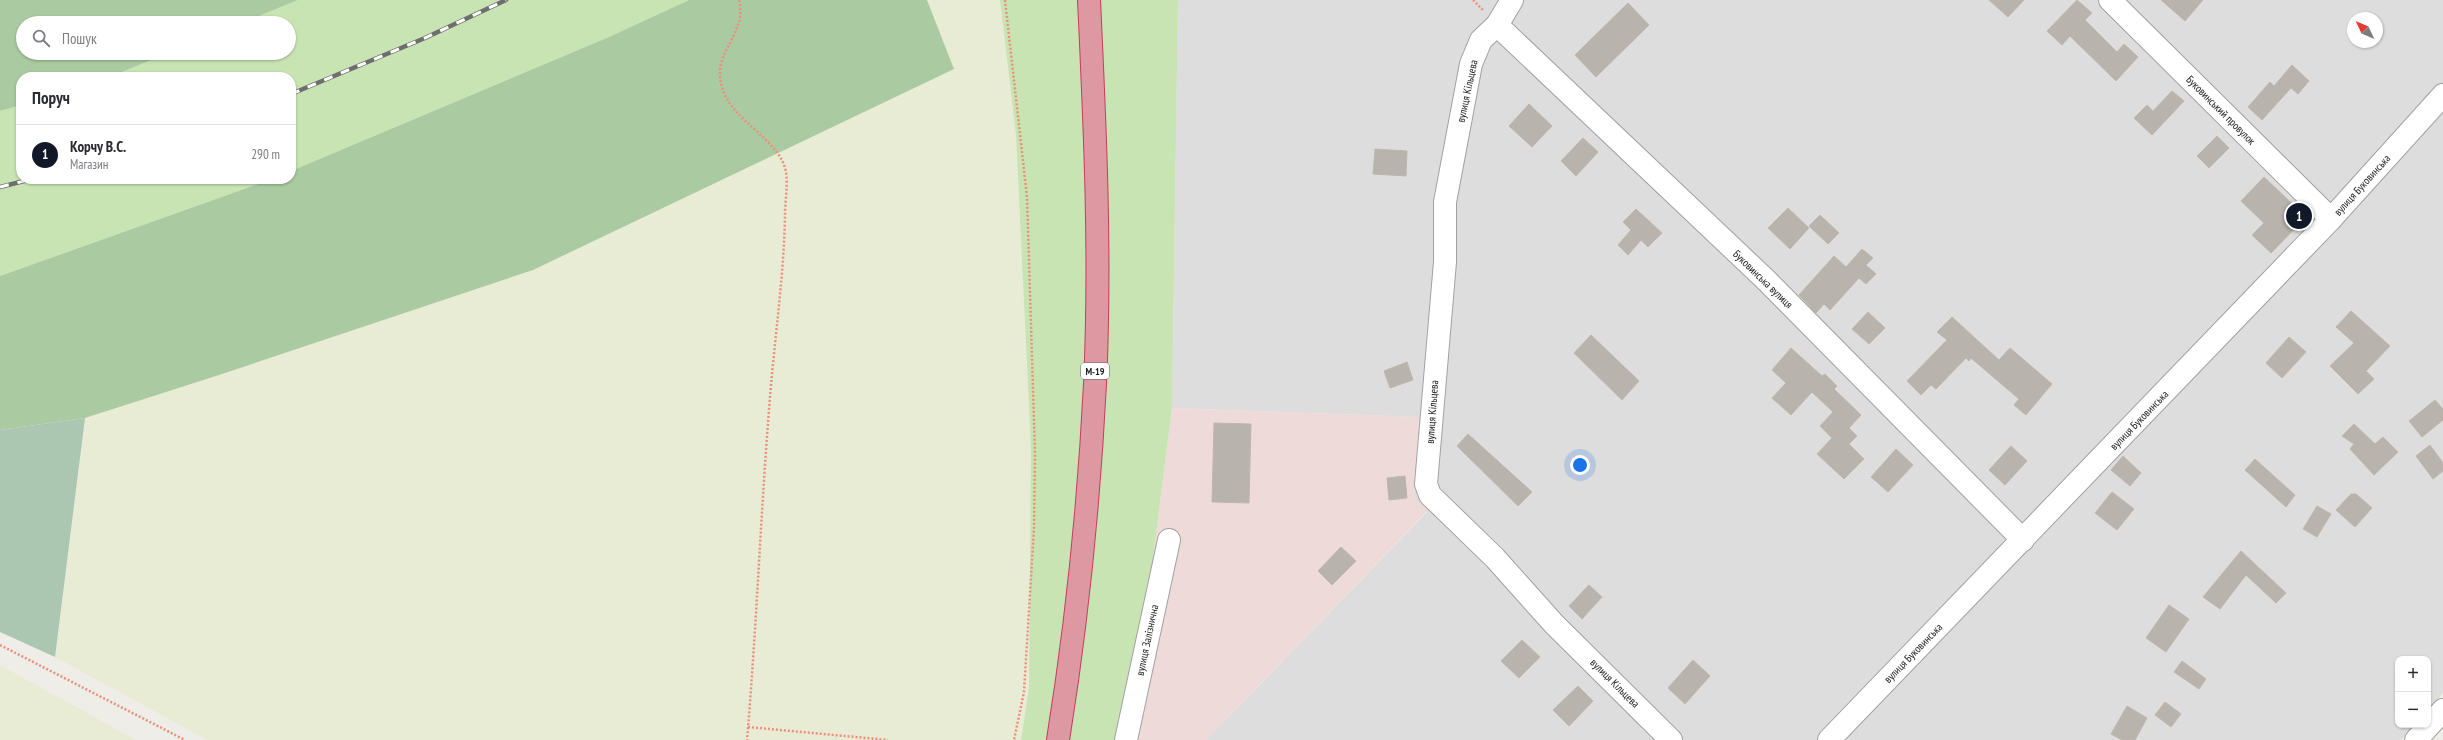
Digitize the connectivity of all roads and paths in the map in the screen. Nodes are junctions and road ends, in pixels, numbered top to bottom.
1 (739, 0) edge
2 (1005, 0) edge
3 (1089, 0) edge
4 (1512, 0) edge
5 (2110, 0) edge
6 (1497, 25) junction
7 (2443, 95) edge
8 (2331, 219) junction
9 (1169, 540) dead end
10 (2023, 540) junction
11 (0, 646) edge
12 (2443, 710) edge
13 (748, 727) junction
14 (185, 740) edge
15 (746, 740) edge
16 (888, 740) edge
17 (1014, 740) edge
18 (1058, 740) edge
19 (1126, 740) edge
20 (1671, 740) edge
21 (1829, 740) edge
22 (2416, 740) edge

1 - 13 path
2 - 17 path
3 - 18 highway, М-19
4 - 6 street, вулиця Кільцева
5 - 8 street, Буковинський провулок
6 - 10 street, Буковинська вулиця
6 - 20 street, вулиця Кільцева
7 - 8 street, вулиця Буковинська
8 - 10 street, вулиця Буковинська
9 - 19 street, вулиця Залізнична
10 - 21 street, вулиця Буковинська
11 - 14 path
12 - 22 street
13 - 15 path
13 - 16 path

